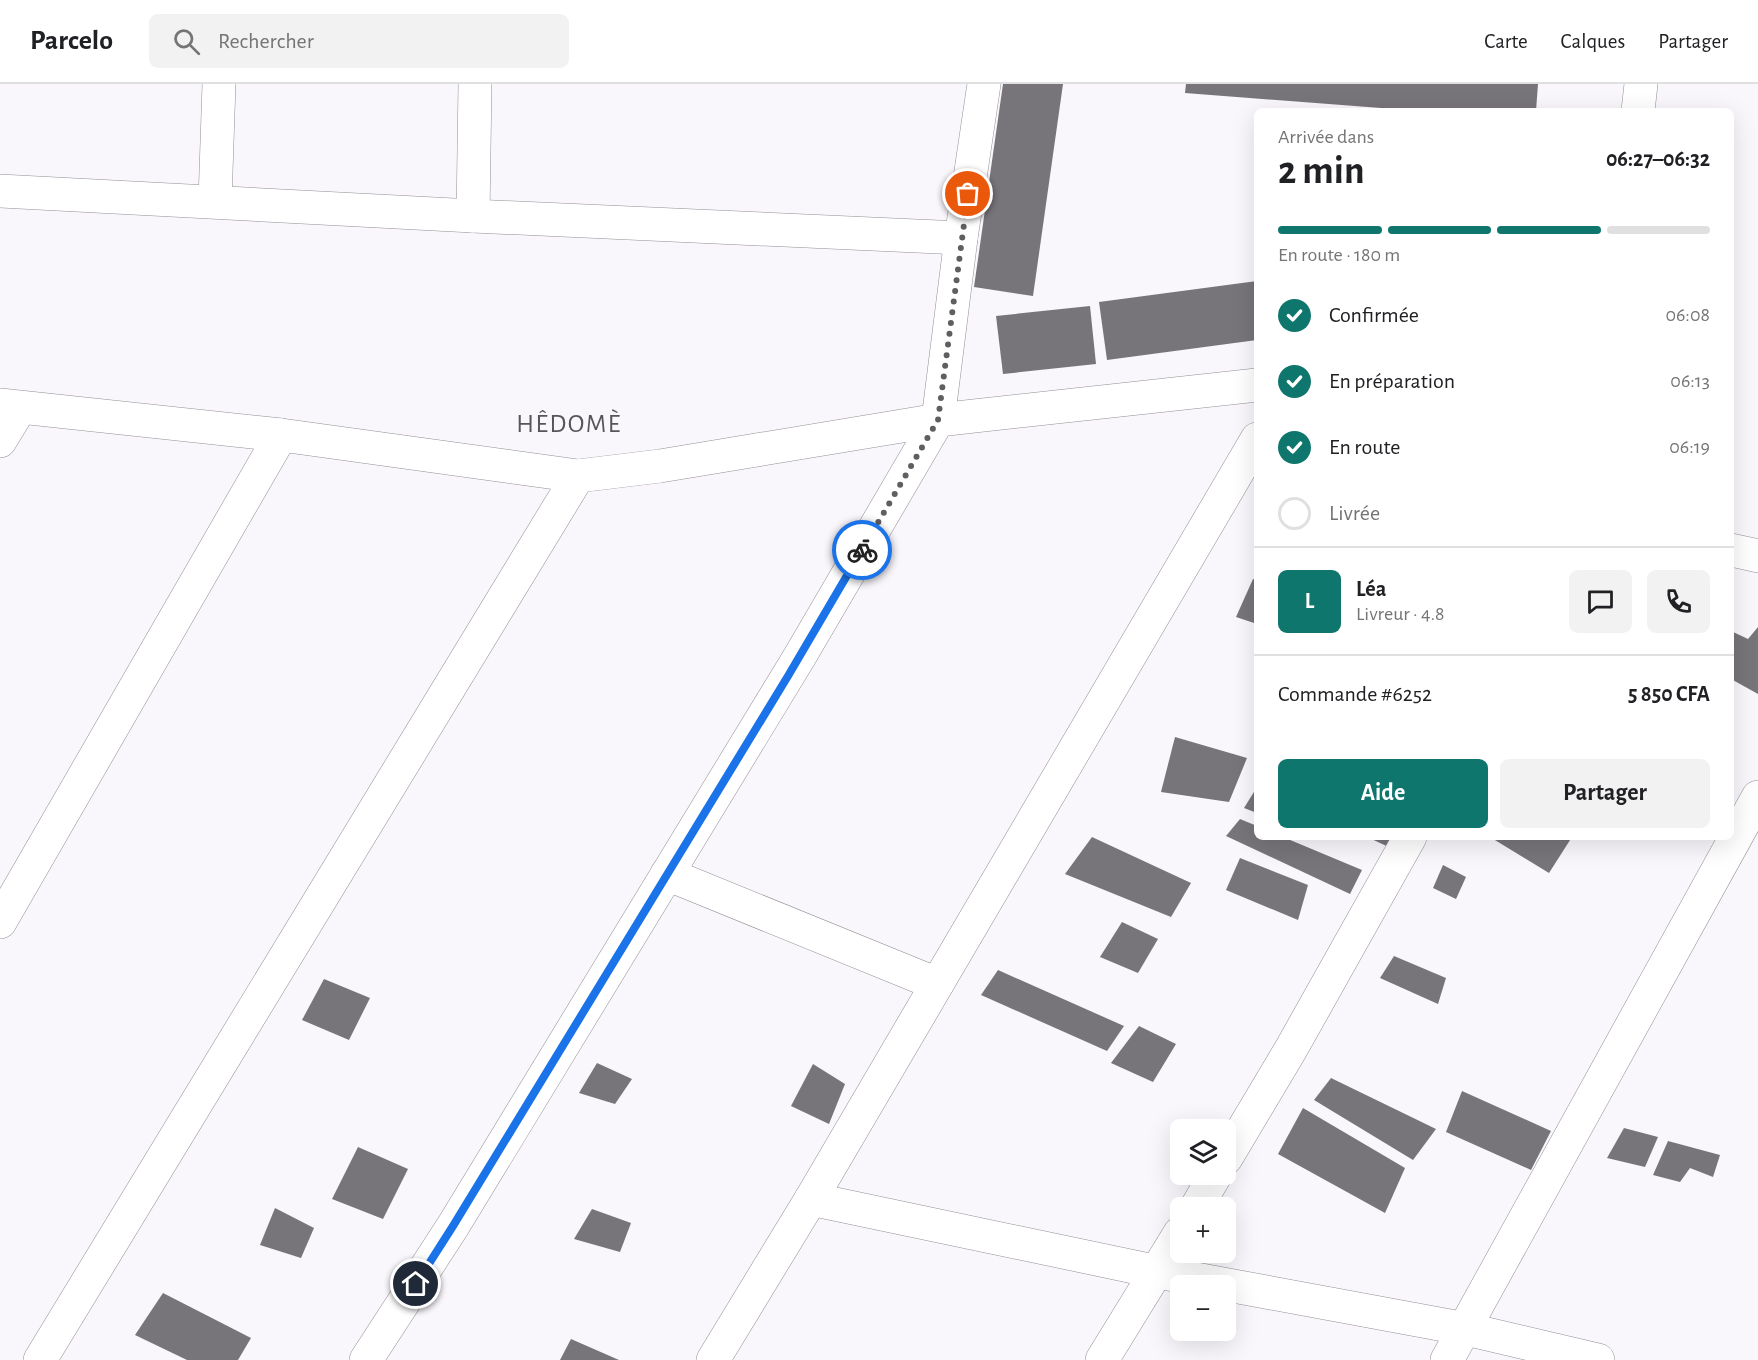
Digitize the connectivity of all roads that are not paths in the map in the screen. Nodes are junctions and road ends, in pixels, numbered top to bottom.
1 (219, 84) edge
2 (475, 84) edge
3 (984, 84) edge
4 (1641, 84) edge
5 (1638, 108) edge
6 (0, 191) edge
7 (215, 201) junction
8 (473, 216) junction
9 (961, 238) junction
10 (1254, 386) edge
11 (10, 406) edge
12 (938, 420) junction
13 (281, 435) junction
14 (0, 441) edge
15 (1254, 444) edge
16 (578, 476) junction
17 (1734, 551) edge
18 (1758, 556) edge
19 (1758, 797) edge
20 (1408, 840) edge
21 (667, 874) junction
22 (0, 922) edge
23 (937, 984) junction
24 (1236, 1141) edge
25 (811, 1199) junction
26 (1170, 1251) edge
27 (1158, 1272) junction
28 (1466, 1329) junction
29 (40, 1360) edge
30 (366, 1360) edge
31 (713, 1360) edge
32 (1102, 1360) edge
33 (1448, 1360) edge
34 (1598, 1360) edge

1 - 7 street
2 - 8 street
3 - 9 street
4 - 5 street
6 - 7 street
7 - 8 street
8 - 9 street
9 - 12 street
10 - 12 street
11 - 13 street
11 - 14 street
12 - 16 street
12 - 21 street
13 - 16 street
13 - 22 street
15 - 23 street
16 - 29 street
17 - 18 street
19 - 28 street
20 - 24 street
21 - 23 street
21 - 30 street
23 - 25 street
25 - 27 street
25 - 31 street
26 - 27 street
27 - 28 street
27 - 32 street
28 - 33 street
28 - 34 street

